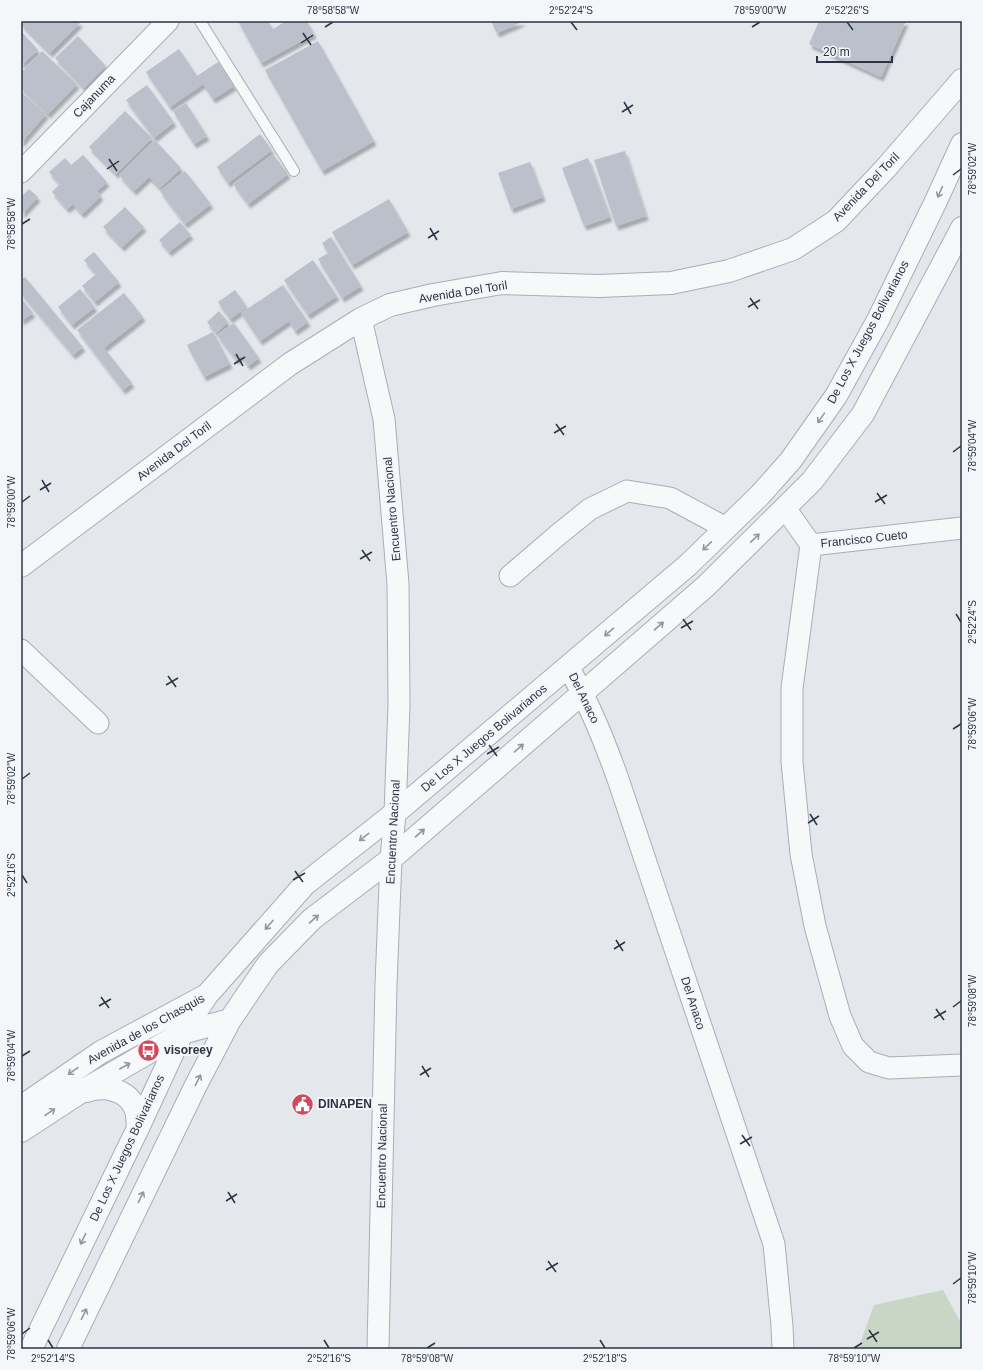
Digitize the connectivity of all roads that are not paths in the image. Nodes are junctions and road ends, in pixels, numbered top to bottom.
1 (200, 21) edge
2 (157, 23) edge
3 (962, 80) edge
4 (962, 100) edge
5 (931, 115) junction
6 (962, 144) edge
7 (294, 171) dead end
8 (21, 172) edge
9 (962, 228) edge
10 (360, 319) junction
11 (785, 508) junction
12 (726, 528) junction
13 (962, 528) edge
14 (811, 545) junction
15 (21, 566) edge
16 (510, 576) dead end
17 (21, 650) edge
18 (568, 667) junction
19 (583, 692) junction
20 (98, 723) dead end
21 (395, 813) junction
22 (391, 858) junction
23 (258, 978) junction
24 (207, 995) junction
25 (230, 1020) junction
26 (182, 1033) junction
27 (962, 1065) edge
28 (79, 1093) junction
29 (21, 1107) edge
30 (138, 1128) junction
31 (21, 1132) edge
32 (31, 1349) edge
33 (68, 1349) edge
34 (378, 1349) edge
35 (782, 1349) edge

1 - 7 lane
2 - 8 street, Cajanuma
3 - 5 street, Avenida Del Toril
4 - 5 street
5 - 10 street, Avenida Del Toril
6 -> 12 street, De Los X Juegos Bolivarianos
9 - 11 street
10 - 15 street, Avenida Del Toril
10 - 21 street, Encuentro Nacional
11 - 14 street, Francisco Cueto
19 -> 11 street
12 - 16 street
12 -> 18 street, De Los X Juegos Bolivarianos
13 - 14 street, Francisco Cueto
14 - 27 street
17 - 20 street
18 - 19 street, Del Anaco
18 - 21 street, De Los X Juegos Bolivarianos
22 -> 19 street
19 - 35 street, Del Anaco
21 - 22 street, Encuentro Nacional
21 -> 24 street, De Los X Juegos Bolivarianos
23 -> 22 street
22 - 34 street, Encuentro Nacional
23 - 24 street, Avenida de los Chasquis
23 - 25 street
24 - 26 street, De Los X Juegos Bolivarianos
24 -> 29 street, Avenida de los Chasquis
25 - 26 street, Avenida de los Chasquis
33 -> 25 street
28 -> 26 street, Avenida de los Chasquis
26 - 30 street, De Los X Juegos Bolivarianos
28 - 30 street
31 -> 28 street, Avenida de los Chasquis
30 -> 32 street, De Los X Juegos Bolivarianos

